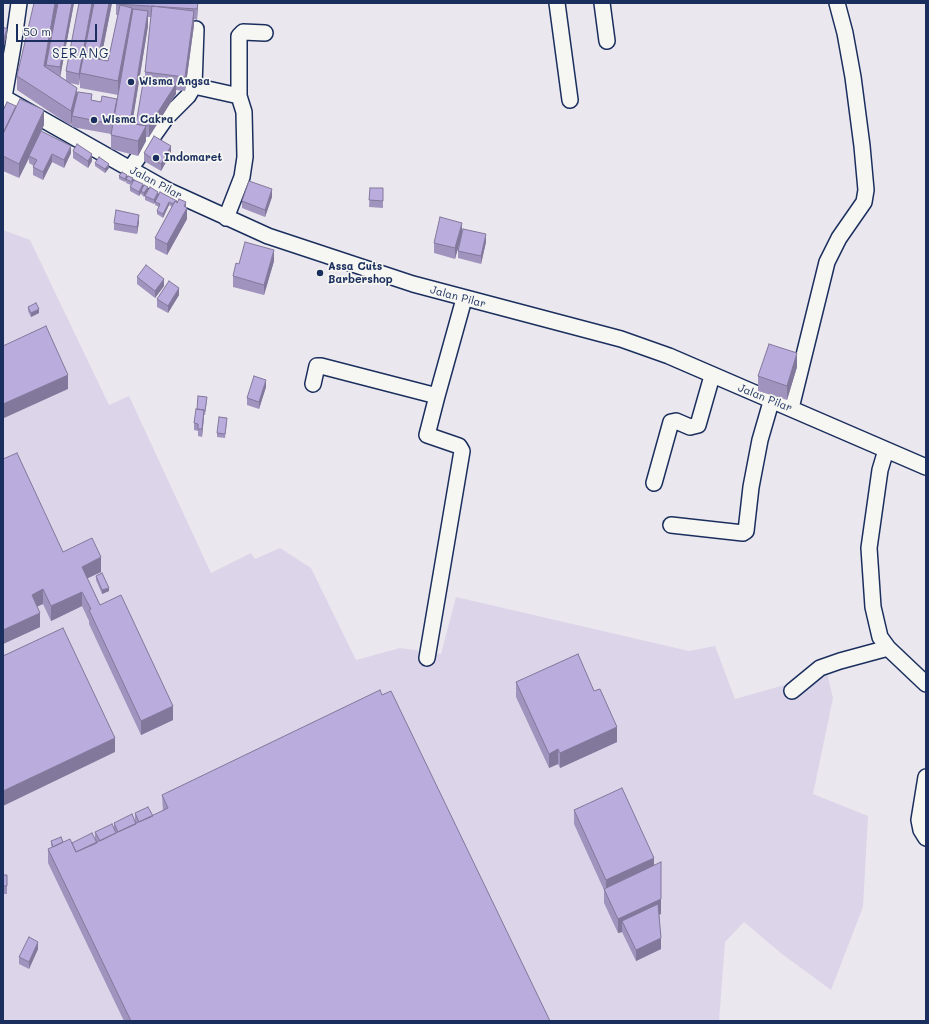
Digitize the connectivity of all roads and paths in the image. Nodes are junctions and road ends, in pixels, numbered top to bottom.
1 (19, 3) edge
2 (557, 3) edge
3 (602, 3) edge
4 (837, 3) edge
5 (196, 29) dead end
6 (265, 33) dead end
7 (606, 40) dead end
8 (194, 86) junction
9 (239, 96) junction
10 (4, 97) edge
11 (570, 100) dead end
12 (130, 169) junction
13 (226, 218) junction
14 (464, 299) junction
15 (712, 376) junction
16 (313, 384) dead end
17 (437, 396) junction
18 (771, 402) junction
19 (791, 408) junction
20 (886, 450) junction
21 (926, 467) edge
22 (654, 483) dead end
23 (671, 525) dead end
24 (888, 648) junction
25 (426, 658) dead end
26 (926, 684) edge
27 (792, 691) dead end
28 (926, 777) edge
29 (926, 838) edge

1 - 10 street
2 - 11 street
3 - 7 street
4 - 19 street
5 - 8 street
6 - 9 street
8 - 9 street
8 - 12 street
9 - 13 street
10 - 12 street, Jalan Pilar
12 - 13 street, Jalan Pilar
13 - 14 street, Jalan Pilar
14 - 15 street, Jalan Pilar
14 - 17 street
15 - 18 street, Jalan Pilar
15 - 22 street
16 - 17 street
17 - 25 street
18 - 19 street, Jalan Pilar
18 - 23 street
19 - 20 street, Jalan Pilar
20 - 21 street, Jalan Pilar
20 - 24 street
24 - 26 street
24 - 27 street
28 - 29 street

